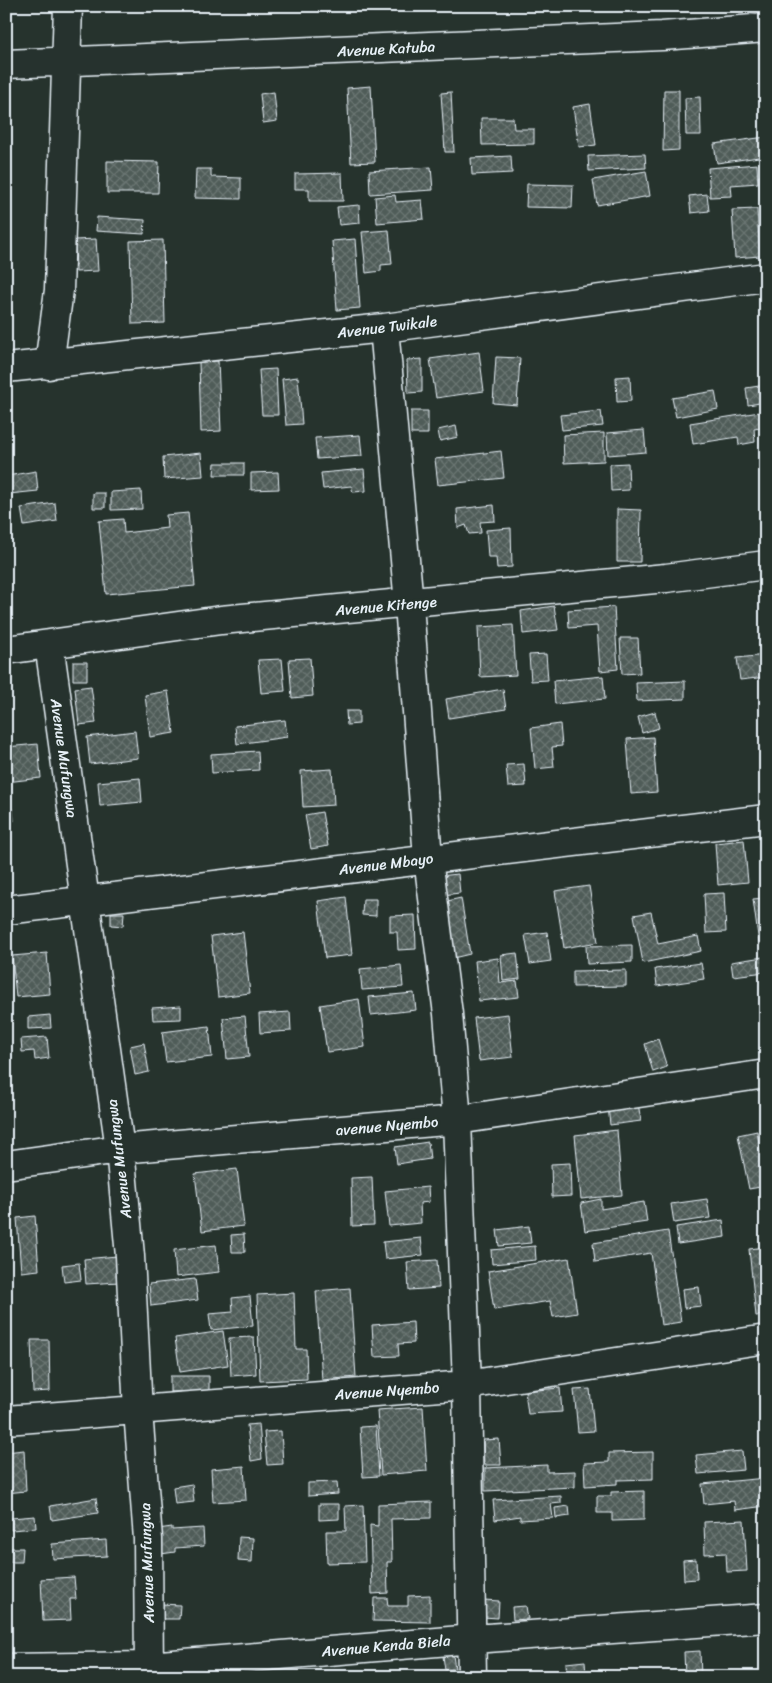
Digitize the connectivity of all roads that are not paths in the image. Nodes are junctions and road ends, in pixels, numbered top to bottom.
1 (68, 6) edge
2 (766, 28) edge
3 (67, 63) junction
4 (6, 64) edge
5 (766, 277) edge
6 (384, 328) junction
7 (49, 365) junction
8 (6, 368) edge
9 (766, 565) edge
10 (409, 604) junction
11 (49, 644) junction
12 (6, 650) edge
13 (766, 819) edge
14 (428, 859) junction
15 (85, 901) junction
16 (6, 910) edge
17 (766, 1074) edge
18 (457, 1120) junction
19 (120, 1149) junction
20 (6, 1165) edge
21 (766, 1340) edge
22 (467, 1385) junction
23 (138, 1411) junction
24 (6, 1420) edge
25 (766, 1618) edge
26 (473, 1639) junction
27 (6, 1668) edge
28 (149, 1671) edge
29 (472, 1677) edge

1 - 3 street
2 - 3 street, Avenue Katuba
3 - 4 street, Avenue Katuba
3 - 7 street
5 - 6 street, Avenue Twikale
6 - 7 street, Avenue Twikale
6 - 10 street
7 - 8 street, Avenue Twikale
9 - 10 street, Avenue Kitenge
10 - 11 street, Avenue Kitenge
10 - 14 street
11 - 12 street, Avenue Kitenge
11 - 15 street, Avenue Mufungwa
13 - 14 street, Avenue Mbayo
14 - 15 street, Avenue Mbayo
14 - 18 street
15 - 16 street, Avenue Mbayo
15 - 19 street, Avenue Mufungwa
17 - 18 street, avenue Nyembo
18 - 19 street, avenue Nyembo
18 - 22 street
19 - 20 street, avenue Nyembo
19 - 23 street, Avenue Mufungwa
21 - 22 street, Avenue Nyembo
22 - 23 street, Avenue Nyembo
22 - 26 street
23 - 24 street, Avenue Nyembo
23 - 28 street, Avenue Mufungwa
25 - 26 street, Avenue Kenda Biela
26 - 28 street, Avenue Kenda Biela
26 - 29 street
27 - 28 street, Avenue Kenda Biela

